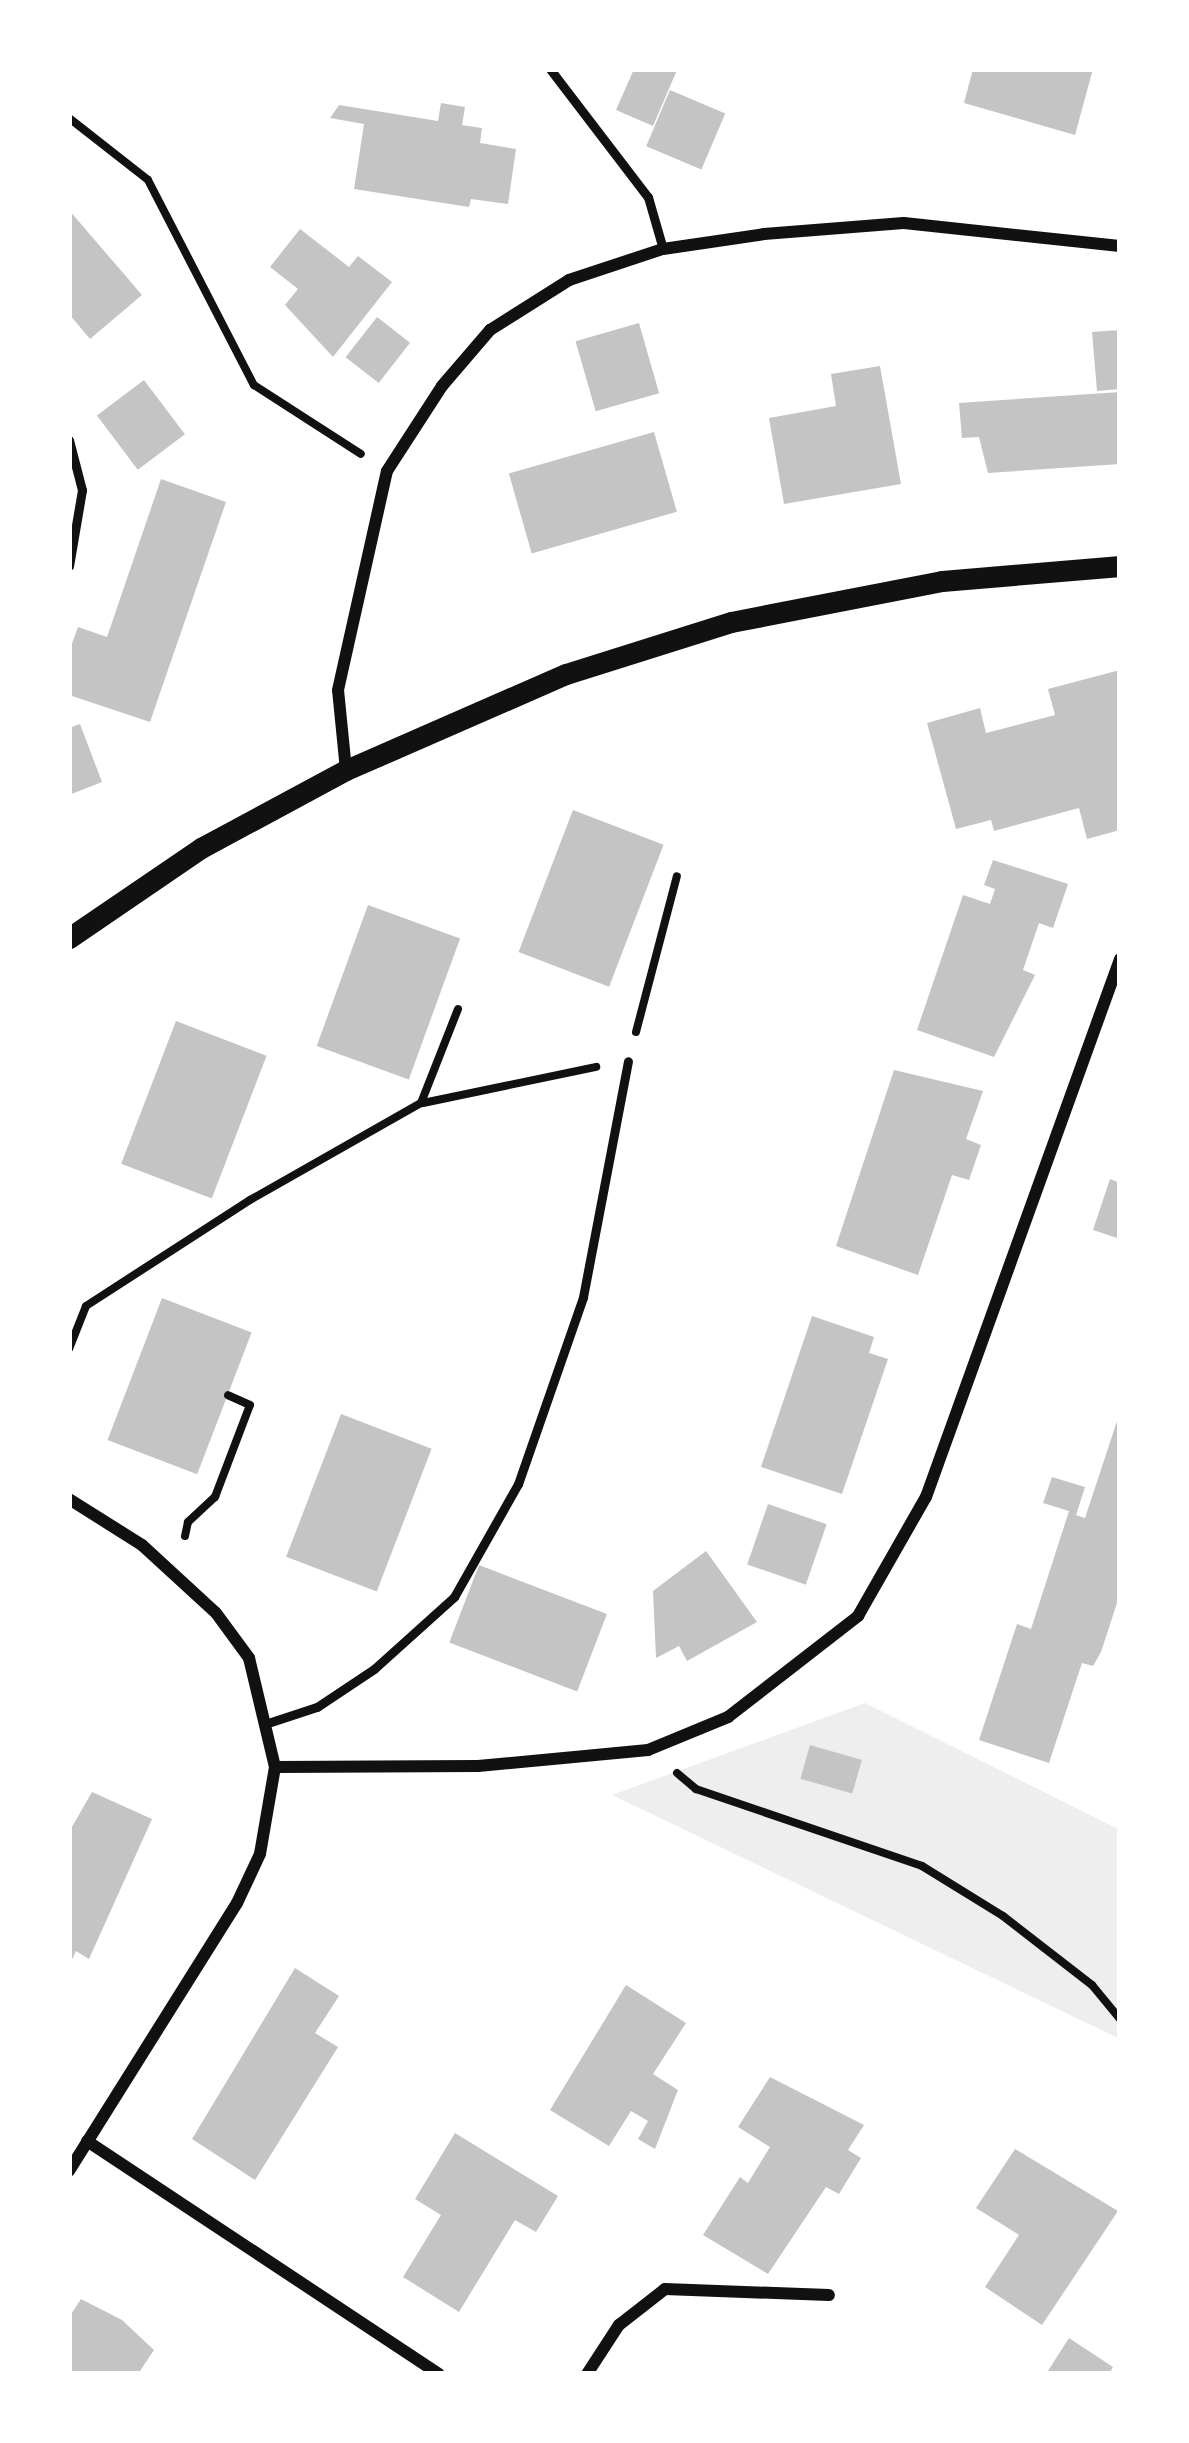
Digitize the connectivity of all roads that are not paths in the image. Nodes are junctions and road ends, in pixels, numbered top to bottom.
1 (550, 69) edge
2 (1120, 246) edge
3 (663, 249) junction
4 (69, 440) edge
5 (69, 566) edge
6 (1120, 566) edge
7 (346, 770) junction
8 (69, 938) edge
9 (1120, 959) edge
10 (628, 1061) road end
11 (69, 1499) edge
12 (271, 1722) junction
13 (275, 1767) junction
14 (87, 2141) junction
15 (69, 2171) edge
16 (829, 2296) dead end
17 (440, 2374) edge
18 (587, 2374) edge

1 - 3 lane
2 - 3 street
3 - 7 street
4 - 5 lane
6 - 7 street
7 - 8 street
9 - 13 street
10 - 12 lane
11 - 12 street
12 - 13 street
13 - 14 street
14 - 15 street
14 - 17 street
16 - 18 street

